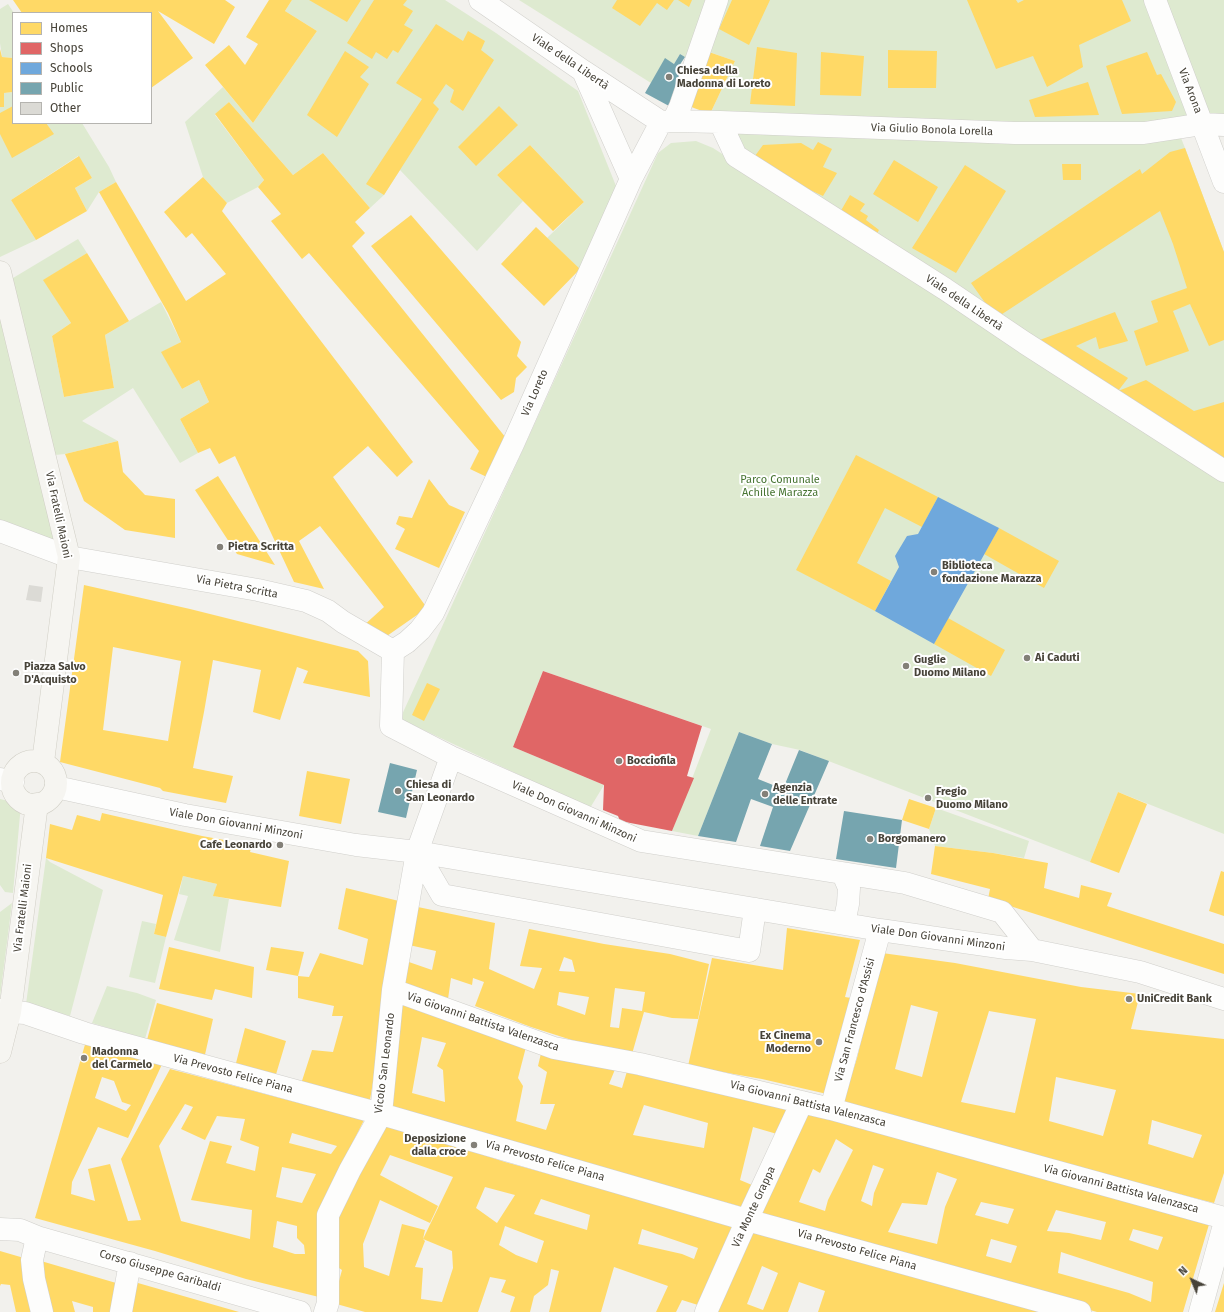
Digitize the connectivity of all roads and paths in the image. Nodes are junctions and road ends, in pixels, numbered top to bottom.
1 (480, 0) edge
2 (717, 0) edge
3 (1155, 0) edge
4 (583, 71) junction
5 (667, 122) junction
6 (720, 122) junction
7 (1203, 124) junction
8 (1224, 125) edge
9 (631, 179) junction
10 (1224, 182) edge
11 (0, 272) edge
12 (1224, 471) edge
13 (0, 531) edge
14 (69, 557) junction
15 (393, 651) junction
16 (451, 757) junction
17 (43, 762) junction
18 (6, 781) edge
19 (56, 787) junction
20 (37, 804) junction
21 (417, 852) junction
22 (843, 874) junction
23 (756, 909) junction
24 (844, 924) junction
25 (880, 930) junction
26 (1032, 950) junction
27 (393, 990) junction
28 (1224, 999) edge
29 (5, 1011) edge
30 (0, 1052) edge
31 (802, 1102) junction
32 (831, 1109) junction
33 (381, 1114) junction
34 (0, 1215) edge
35 (1224, 1218) edge
36 (747, 1220) junction
37 (1224, 1225) edge
38 (19, 1232) edge
39 (130, 1262) junction
40 (42, 1312) edge
41 (122, 1312) edge
42 (300, 1312) edge
43 (325, 1312) edge
44 (706, 1312) edge
45 (1080, 1312) edge
46 (1200, 1312) edge

1 - 4 street, Viale della Libertà
2 - 5 street, Via Loreto
3 - 7 street, Via Arona
4 - 5 street, Viale della Libertà
4 - 9 street
5 - 6 street, Via Giulio Bonola Lorella
5 - 9 street, Via Loreto
6 - 7 street, Via Giulio Bonola Lorella
6 - 12 street, Viale della Libertà
7 - 8 street, Via Giulio Bonola Lorella
7 - 10 street, Via Arona
9 - 15 street, Via Loreto
11 - 14 main road, Via Fratelli Maioni
13 - 14 street, Via Pietra Scritta
14 - 15 street, Via Pietra Scritta
14 - 17 main road, Via Fratelli Maioni
15 - 16 street, Viale Don Giovanni Minzoni
16 - 21 street, Vicolo San Leonardo
16 - 22 street, Viale Don Giovanni Minzoni
17 - 18 main road
17 - 19 main road
18 - 20 main road
19 - 20 main road
19 - 21 street, Viale Don Giovanni Minzoni
20 - 29 main road, Via Fratelli Maioni
21 - 23 street, Viale Don Giovanni Minzoni
21 - 23 street
21 - 27 street, Vicolo San Leonardo
22 - 24 street
22 - 26 street, Viale Don Giovanni Minzoni
23 - 24 street, Viale Don Giovanni Minzoni
24 - 25 street, Viale Don Giovanni Minzoni
25 - 26 street, Viale Don Giovanni Minzoni
25 - 32 street, Via San Francesco d'Assisi
26 - 28 street, Viale Don Giovanni Minzoni
27 - 31 street, Via Giovanni Battista Valenzasca
27 - 33 street, Vicolo San Leonardo
29 - 30 main road, Via Fratelli Maioni
29 - 33 street, Via Prevosto Felice Piana
31 - 32 street, Via Giovanni Battista Valenzasca
31 - 36 street, Via Monte Grappa
32 - 35 street, Via Giovanni Battista Valenzasca
33 - 36 street, Via Prevosto Felice Piana
33 - 43 street, Vicolo San Leonardo
34 - 38 street, Corso Giuseppe Garibaldi
36 - 44 street, Via Monte Grappa
36 - 45 street, Via Prevosto Felice Piana
37 - 46 street
38 - 39 street, Corso Giuseppe Garibaldi
38 - 40 street
39 - 41 street
39 - 42 street, Corso Giuseppe Garibaldi

